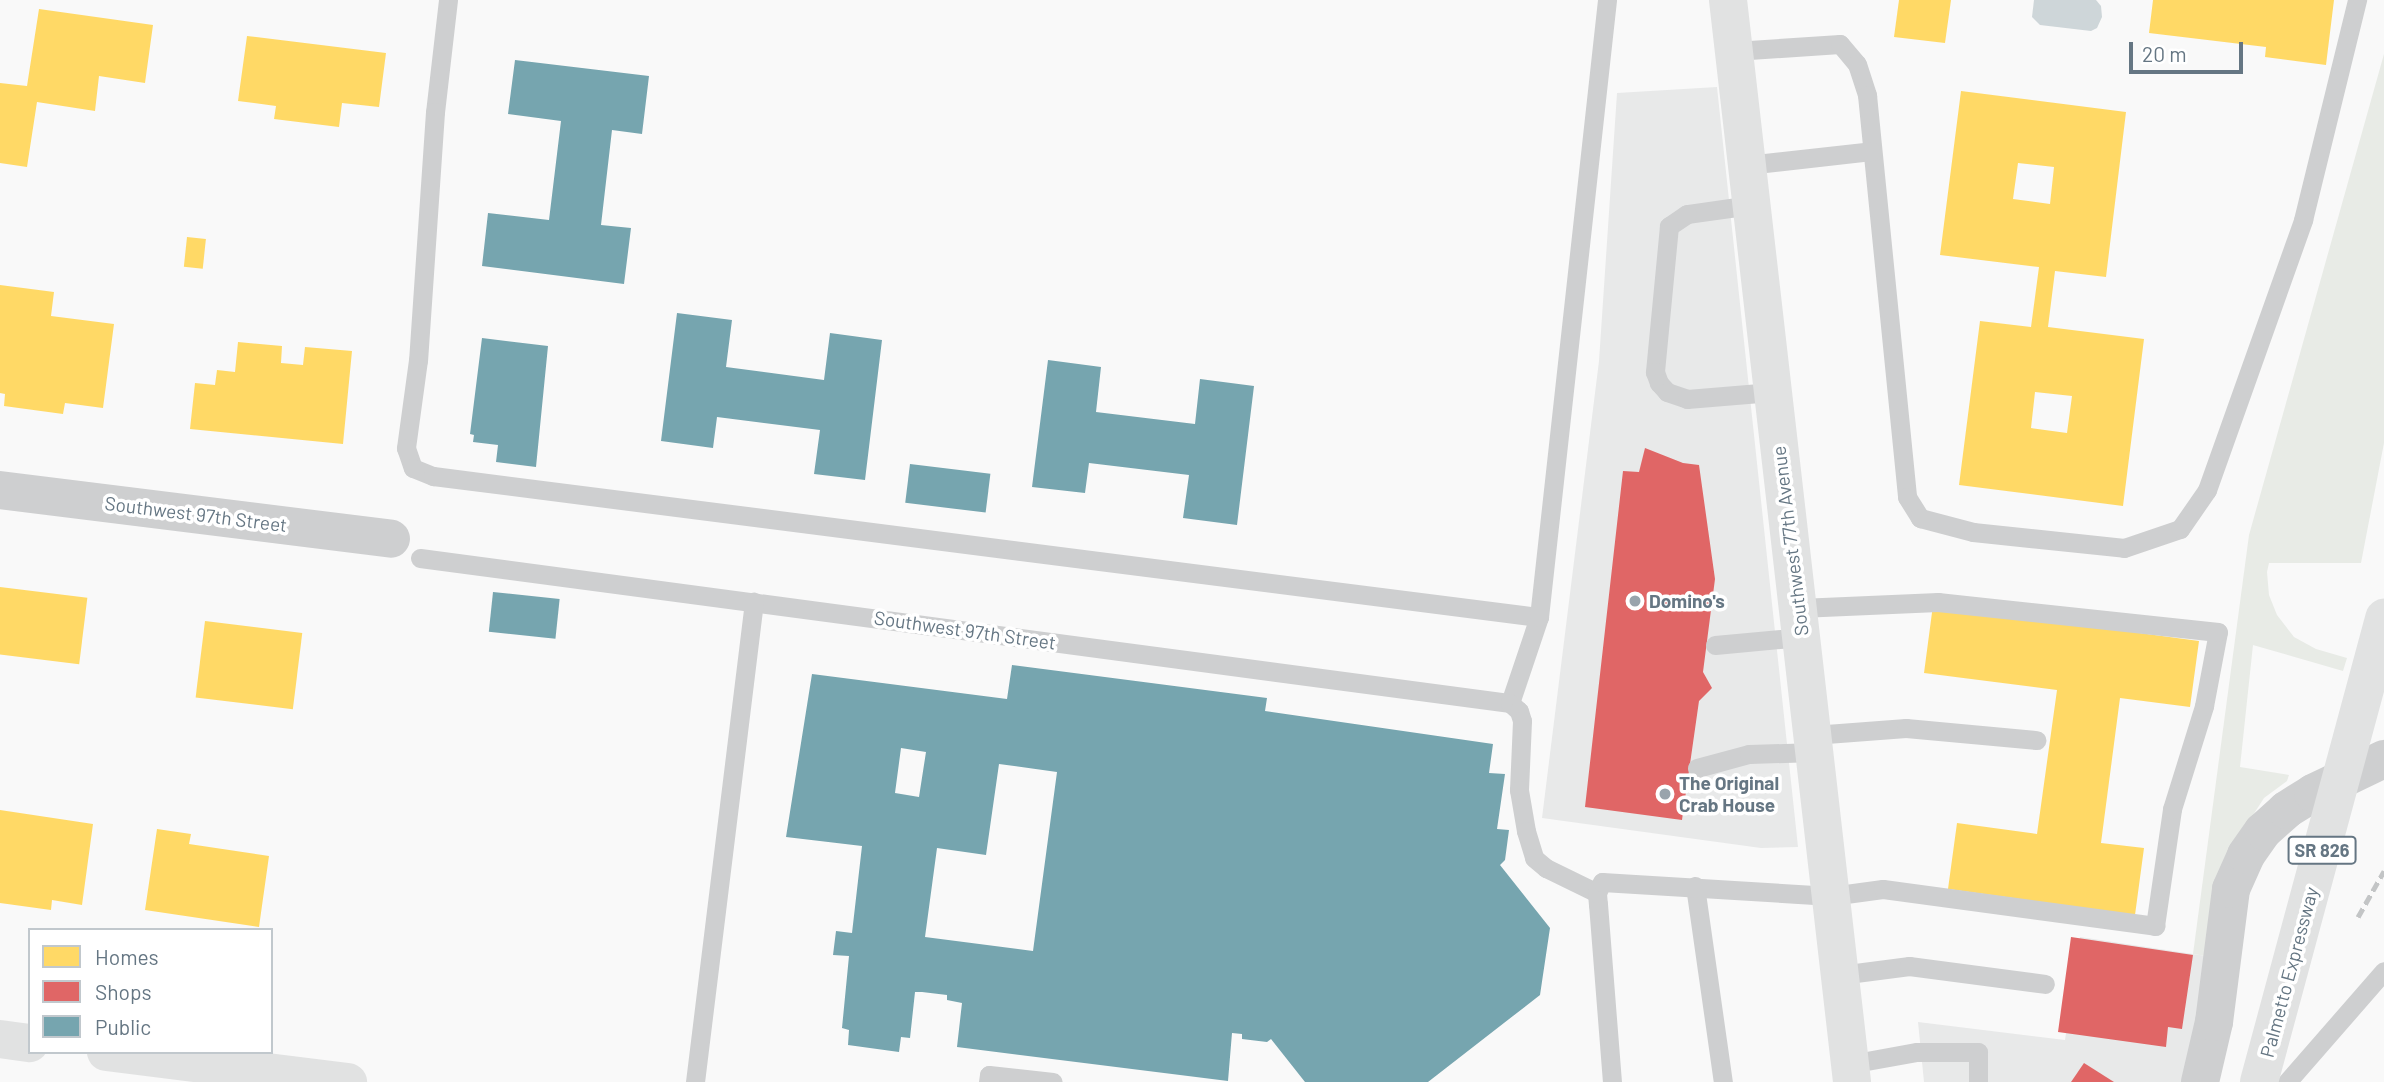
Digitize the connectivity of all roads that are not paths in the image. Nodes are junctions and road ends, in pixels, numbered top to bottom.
1 (448, 0) edge
2 (1607, 0) edge
3 (1728, 0) edge
4 (2357, 0) edge
5 (1734, 51) junction
6 (1871, 150) junction
7 (1747, 165) junction
8 (1751, 205) junction
9 (1773, 392) junction
10 (0, 490) edge
11 (405, 549) joint
12 (754, 602) junction
13 (1539, 617) junction
14 (2384, 618) edge
15 (1800, 622) junction
16 (1715, 645) dead end
17 (1510, 703) junction
18 (2036, 740) dead end
19 (1814, 743) junction
20 (2384, 759) edge
21 (1697, 768) dead end
22 (1695, 886) junction
23 (1597, 893) junction
24 (1831, 895) junction
25 (2384, 971) edge
26 (1840, 975) junction
27 (2045, 984) dead end
28 (0, 1039) edge
29 (28, 1043) edge
30 (122, 1054) edge
31 (1851, 1073) edge
32 (348, 1082) edge
33 (695, 1082) edge
34 (988, 1082) edge
35 (1053, 1082) edge
36 (1612, 1082) edge
37 (1723, 1082) edge
38 (1978, 1082) edge
39 (2200, 1082) edge
40 (2259, 1082) edge
41 (2287, 1082) edge

1 - 13 lane
2 - 13 lane
3 - 5 main road, Southwest 77th Avenue
4 - 6 lane
5 - 6 lane
5 - 7 main road, Southwest 77th Avenue
6 - 7 lane
7 - 8 main road, Southwest 77th Avenue
8 - 9 main road, Southwest 77th Avenue
8 - 9 lane
9 - 15 main road, Southwest 77th Avenue
10 - 11 street, Southwest 97th Street
11 - 12 lane, Southwest 97th Street
12 - 17 lane, Southwest 97th Street
12 - 33 lane
13 - 17 lane
14 - 40 main road, Palmetto Expressway / SR 826
15 - 16 lane
15 - 19 main road, Southwest 77th Avenue
15 - 24 lane
17 - 23 lane
18 - 19 lane
19 - 21 lane
19 - 24 main road, Southwest 77th Avenue
20 - 39 street
22 - 23 lane
22 - 24 lane
22 - 37 lane
23 - 36 lane
24 - 26 main road, Southwest 77th Avenue
25 - 41 lane
26 - 27 lane
26 - 31 main road, Southwest 77th Avenue
28 - 29 main road
30 - 32 main road
31 - 38 lane
34 - 35 lane

